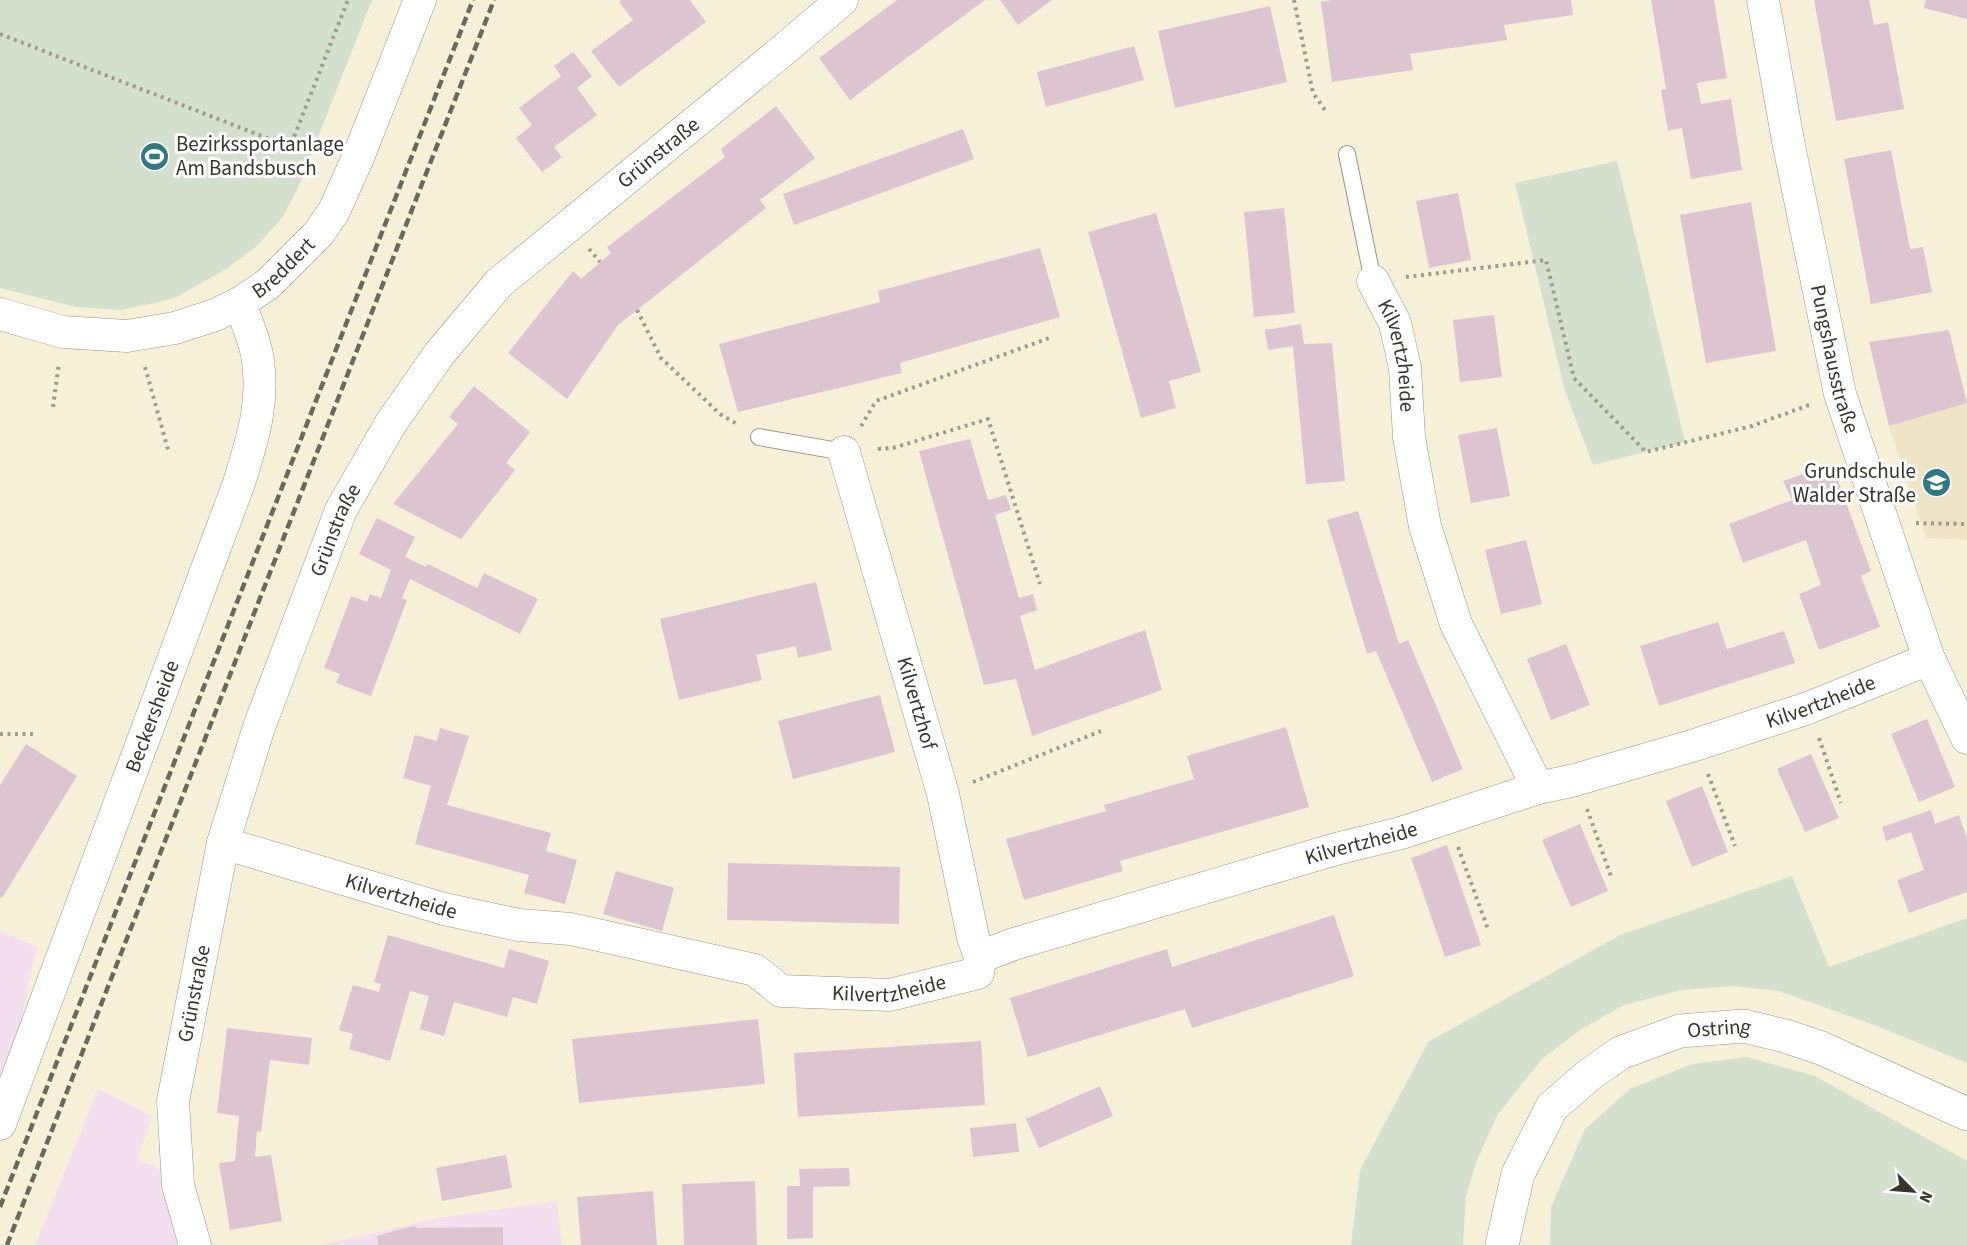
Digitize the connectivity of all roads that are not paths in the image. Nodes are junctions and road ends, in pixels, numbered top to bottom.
1 (420, 0) edge
2 (842, 0) edge
3 (1763, 0) edge
4 (1347, 154) dead end
5 (1373, 281) joint
6 (240, 303) junction
7 (0, 314) edge
8 (759, 437) road end
9 (844, 452) joint
10 (1929, 659) junction
11 (1967, 738) edge
12 (1538, 788) junction
13 (223, 843) junction
14 (980, 957) junction
15 (1967, 1114) edge
16 (0, 1124) edge
17 (1518, 1174) junction
18 (195, 1245) edge
19 (1502, 1245) edge
20 (1523, 1245) edge

1 - 6 street, Breddert
2 - 13 street, Grünstraße
3 - 10 street, Pungshausstraße
4 - 5 lane, Kilvertzheide
5 - 12 street, Kilvertzheide
6 - 7 street, Breddert
6 - 16 street, Beckersheide
8 - 9 lane
9 - 14 street, Kilvertzhof
10 - 11 street, Pungshausstraße
10 - 12 street, Kilvertzheide
12 - 14 street, Kilvertzheide
13 - 14 street, Kilvertzheide
13 - 18 street, Grünstraße
15 - 17 main road, Ostring
17 - 19 main road, Ostring
17 - 20 main road

